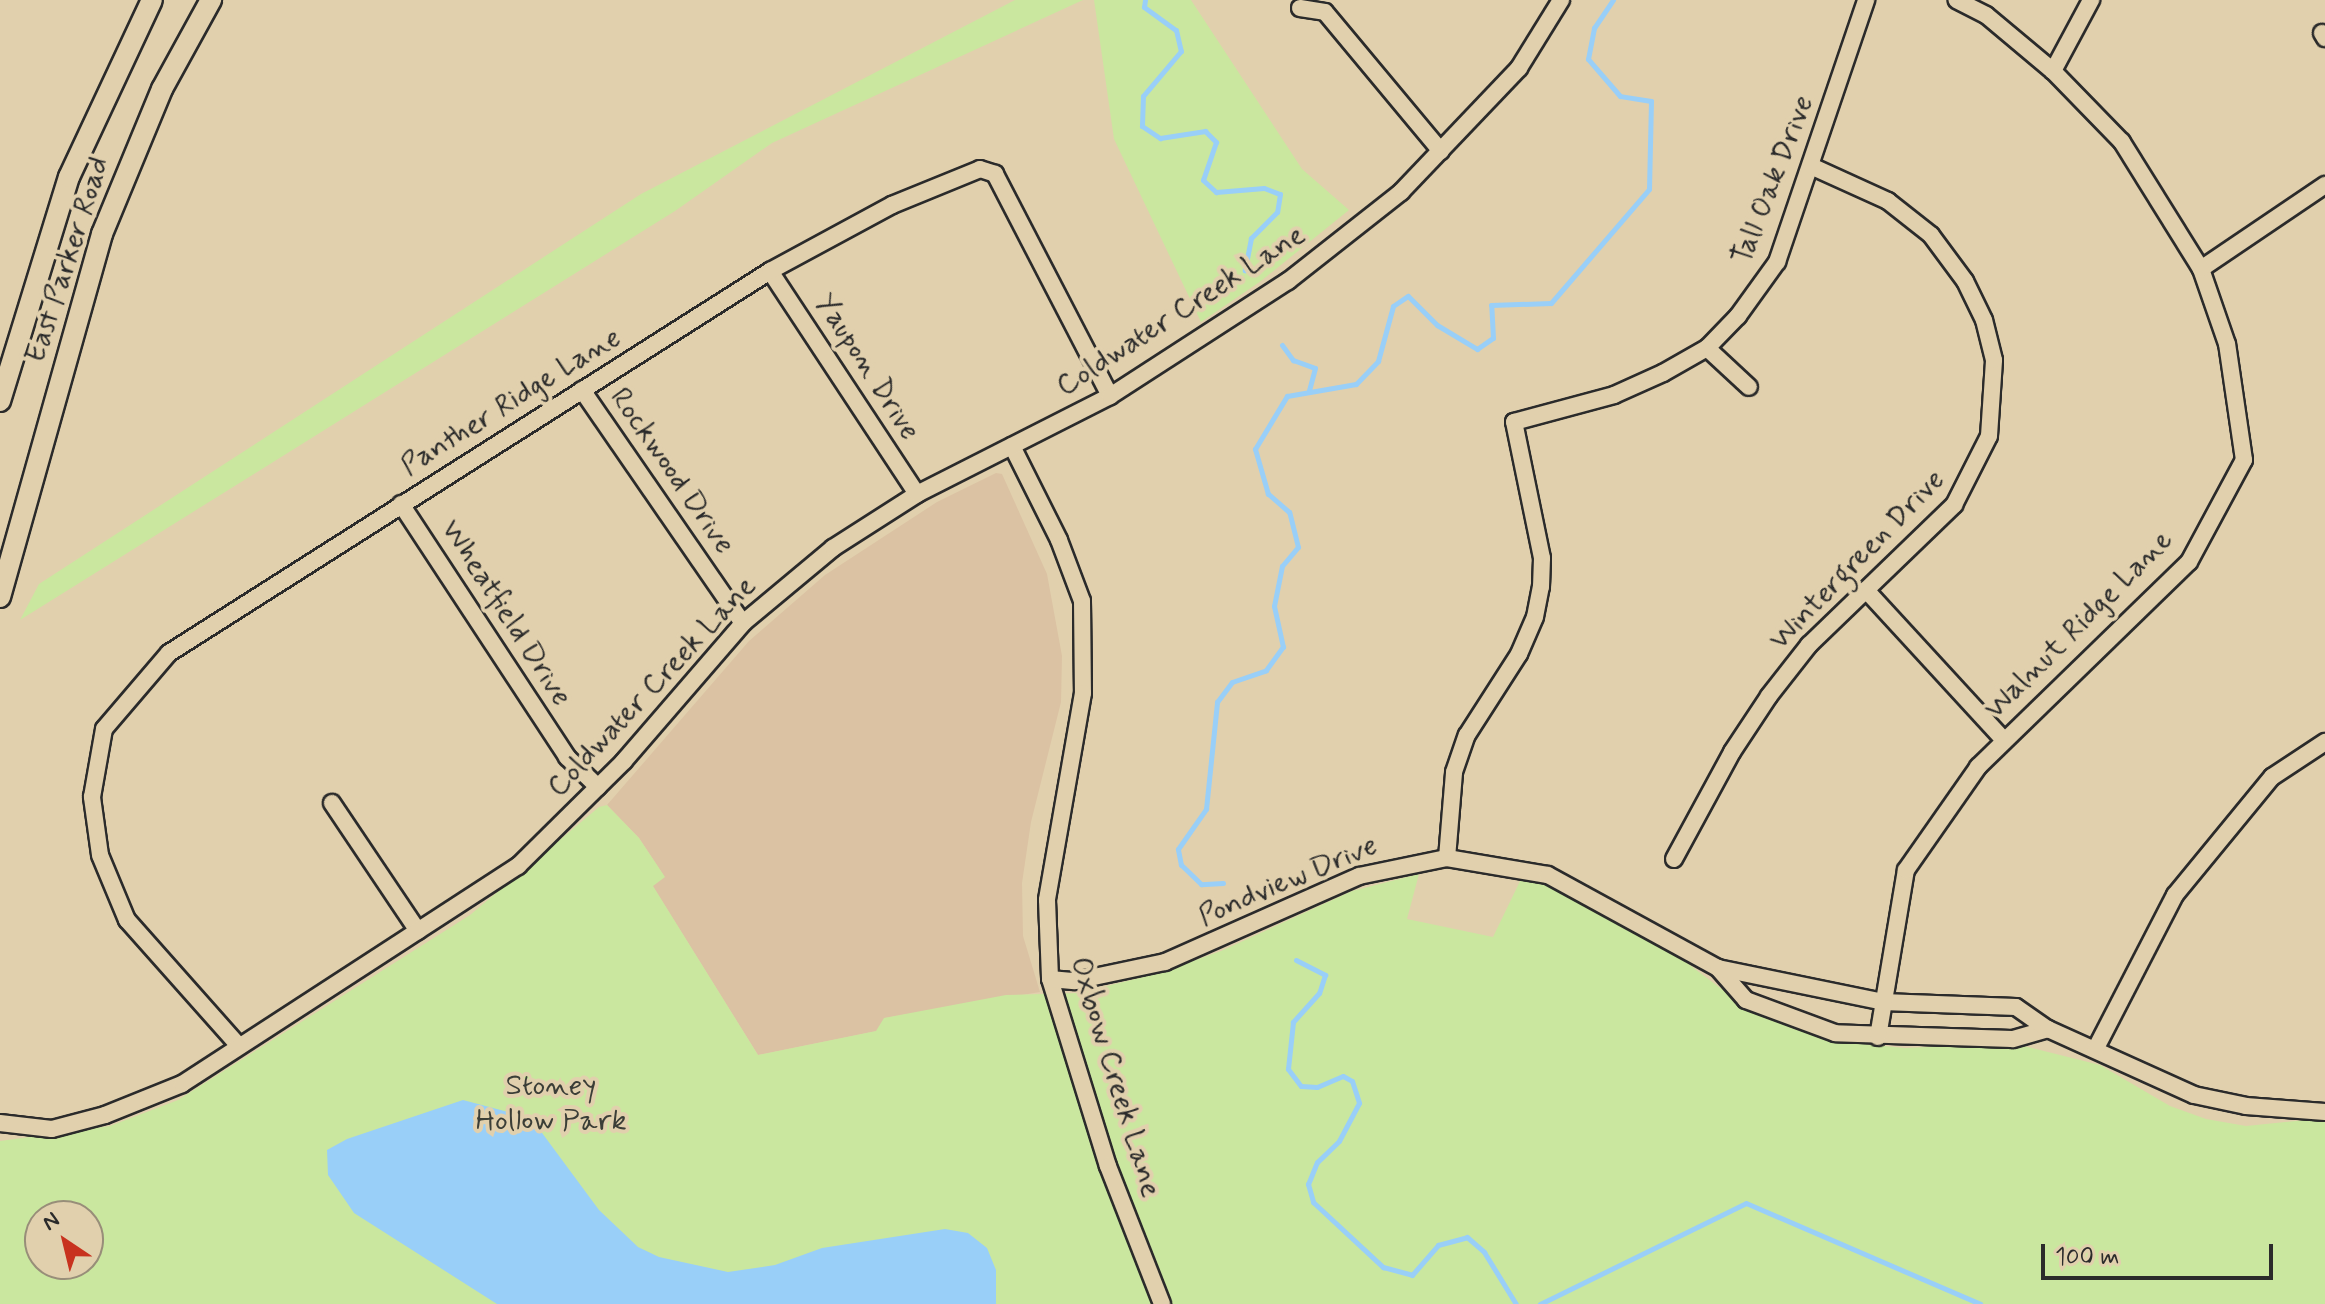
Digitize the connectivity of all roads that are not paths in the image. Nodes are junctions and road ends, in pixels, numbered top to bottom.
1 (152, 0) edge
2 (211, 0) edge
3 (1561, 0) edge
4 (1866, 0) edge
5 (1957, 0) edge
6 (2091, 0) edge
7 (1300, 8) dead end
8 (2053, 71) junction
9 (1441, 151) junction
10 (1813, 167) junction
11 (2325, 185) edge
12 (2201, 269) junction
13 (770, 271) junction
14 (1707, 348) junction
15 (1749, 387) dead end
16 (582, 390) junction
17 (1110, 396) junction
18 (0, 401) edge
19 (1012, 446) junction
20 (917, 494) junction
21 (401, 504) junction
22 (1866, 590) junction
23 (0, 597) edge
24 (743, 623) junction
25 (2004, 740) junction
26 (2325, 742) edge
27 (598, 787) junction
28 (332, 803) dead end
29 (1447, 858) junction
30 (1674, 859) dead end
31 (418, 931) junction
32 (1718, 968) junction
33 (1050, 979) junction
34 (1883, 1002) junction
35 (2048, 1029) junction
36 (1878, 1037) junction
37 (239, 1046) junction
38 (2096, 1048) junction
39 (2325, 1112) edge
40 (0, 1123) edge
41 (1160, 1299) edge

1 - 18 main road, East Parker Road
2 - 23 main road, East Parker Road
3 - 9 street, Coldwater Creek Lane
4 - 10 street, Tall Oak Drive
5 - 8 street, Walnut Ridge Lane
6 - 8 street
7 - 9 street
8 - 12 street, Walnut Ridge Lane
9 - 17 street, Coldwater Creek Lane
10 - 14 street, Tall Oak Drive
10 - 22 street, Wintergreen Drive
11 - 12 street
12 - 25 street, Walnut Ridge Lane
13 - 16 street, Panther Ridge Lane
13 - 17 street, Panther Ridge Lane
13 - 20 street, Yaupon Drive
14 - 15 street
14 - 29 street, Tall Oak Drive
16 - 21 street, Panther Ridge Lane
16 - 24 street, Rockwood Drive
17 - 19 street, Coldwater Creek Lane
19 - 20 street, Coldwater Creek Lane
19 - 33 street, Oxbow Creek Lane
20 - 24 street, Coldwater Creek Lane
21 - 27 street, Wheatfield Drive
21 - 37 street, Panther Ridge Lane
22 - 25 street
22 - 30 street, Wintergreen Drive
24 - 27 street, Coldwater Creek Lane
25 - 34 street, Walnut Ridge Lane
26 - 38 street
27 - 31 street, Coldwater Creek Lane
28 - 31 street
29 - 32 street, Pondview Drive
29 - 33 street, Pondview Drive
31 - 37 street, Coldwater Creek Lane
32 - 34 street, Pondview Drive
32 - 36 street, Pondview Drive
33 - 41 street, Oxbow Creek Lane
34 - 35 street, Pondview Drive
34 - 36 street, Walnut Ridge Lane
35 - 36 street, Pondview Drive
35 - 38 street, Pondview Drive
37 - 40 street, Coldwater Creek Lane
38 - 39 street, Pondview Drive

